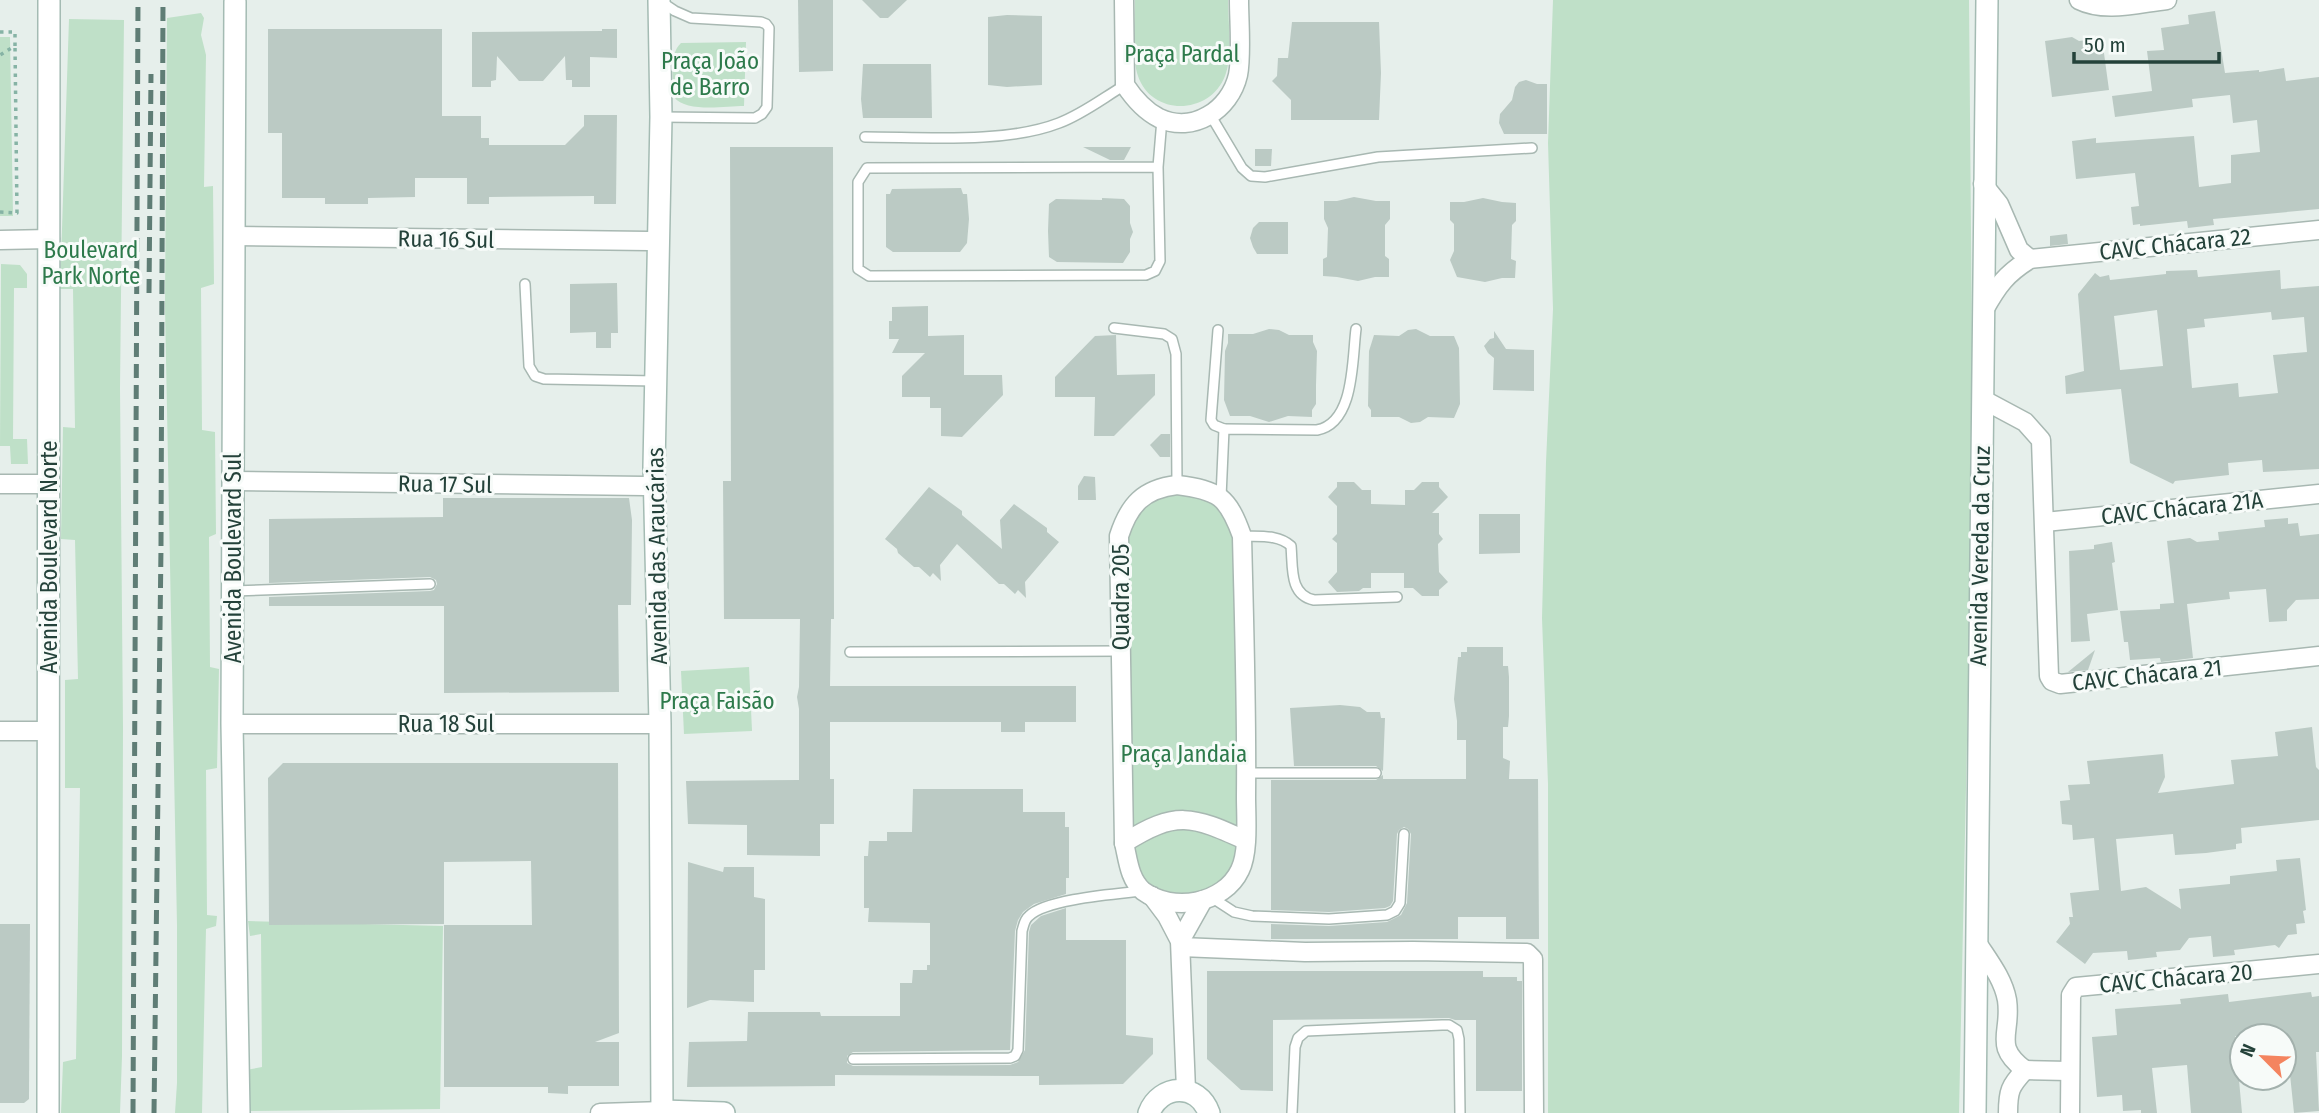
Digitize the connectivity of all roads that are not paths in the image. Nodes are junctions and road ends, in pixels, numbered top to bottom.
1 (46, 0) edge
2 (659, 0) edge
3 (1124, 0) edge
4 (1239, 0) edge
5 (1987, 0) edge
6 (2079, 0) edge
7 (2167, 0) edge
8 (236, 1) edge
9 (1125, 85) junction
10 (1210, 116) junction
11 (661, 117) junction
12 (1161, 119) junction
13 (865, 137) dead end
14 (1532, 148) dead end
15 (1158, 167) junction
16 (1983, 184) junction
17 (2319, 230) edge
18 (234, 236) junction
19 (50, 239) junction
20 (0, 240) edge
21 (659, 244) junction
22 (2030, 259) junction
23 (525, 284) dead end
24 (1984, 310) junction
25 (1114, 328) dead end
26 (1356, 329) dead end
27 (1218, 330) dead end
28 (656, 381) junction
29 (1982, 399) junction
30 (1224, 429) junction
31 (234, 481) junction
32 (0, 484) edge
33 (48, 484) junction
34 (656, 484) junction
35 (1177, 485) junction
36 (2319, 494) edge
37 (1221, 497) junction
38 (2045, 522) junction
39 (1242, 536) junction
40 (430, 584) dead end
41 (233, 591) junction
42 (1397, 597) dead end
43 (1121, 651) junction
44 (850, 652) dead end
45 (2319, 656) edge
46 (232, 724) junction
47 (660, 724) junction
48 (0, 731) edge
49 (48, 731) junction
50 (1246, 773) junction
51 (1376, 773) dead end
52 (1404, 834) dead end
53 (1245, 840) junction
54 (1124, 843) junction
55 (1147, 892) junction
56 (1207, 898) junction
57 (1976, 941) junction
58 (1181, 944) junction
59 (2319, 964) edge
60 (853, 1059) dead end
61 (2025, 1070) junction
62 (2069, 1071) junction
63 (1186, 1090) junction
64 (662, 1112) edge
65 (48, 1113) edge
66 (239, 1113) edge
67 (600, 1113) edge
68 (724, 1113) edge
69 (1149, 1113) edge
70 (1209, 1113) edge
71 (1292, 1113) edge
72 (1460, 1113) edge
73 (1534, 1113) edge
74 (1975, 1113) edge
75 (2008, 1113) edge
76 (2070, 1113) edge

1 - 19 street, Avenida Boulevard Norte
2 - 11 street, Avenida das Araucárias
2 - 11 lane
3 - 9 street
4 - 10 street
5 - 16 street, Avenida Vereda da Cruz
6 - 7 street
8 - 18 street, Avenida Boulevard Sul
9 - 12 street
9 - 13 lane
10 - 12 street
10 - 14 lane
11 - 21 street, Avenida das Araucárias
12 - 15 lane
15 - 15 lane
16 - 22 street
16 - 24 street, Avenida Vereda da Cruz
17 - 22 street, CAVC Chácara 22
18 - 21 street, Rua 16 Sul
18 - 31 street, Avenida Boulevard Sul
19 - 20 street
19 - 33 street, Avenida Boulevard Norte
21 - 28 street, Avenida das Araucárias
22 - 24 street
23 - 28 lane
24 - 29 street, Avenida Vereda da Cruz
25 - 35 lane
26 - 30 lane
27 - 30 lane
28 - 34 street, Avenida das Araucárias
29 - 38 street
29 - 57 street, Avenida Vereda da Cruz
30 - 37 lane
31 - 34 street, Rua 17 Sul
31 - 41 street, Avenida Boulevard Sul
32 - 33 street
33 - 49 street, Avenida Boulevard Norte
34 - 47 street, Avenida das Araucárias
35 - 37 street
35 - 43 street, Quadra 205
36 - 38 street, CAVC Chácara 21A
37 - 39 street
38 - 45 street, CAVC Chácara 21
39 - 42 lane
39 - 50 street
40 - 41 lane
41 - 46 street, Avenida Boulevard Sul
43 - 44 lane
43 - 54 street, Quadra 205
46 - 47 street, Rua 18 Sul
46 - 66 street, Avenida Boulevard Sul
47 - 64 street, Avenida das Araucárias
48 - 49 street
49 - 65 street, Avenida Boulevard Norte
50 - 51 lane
50 - 53 street
52 - 56 lane
53 - 54 street
53 - 56 street
54 - 55 street, Quadra 205
55 - 56 street
55 - 58 street, Quadra 205
55 - 60 lane
56 - 58 street
57 - 61 street
57 - 74 street, Avenida Vereda da Cruz
58 - 63 street, Quadra 205
58 - 73 street
59 - 62 street, CAVC Chácara 20
61 - 62 street
61 - 75 street
62 - 76 street, CAVC Chácara 20
63 - 69 street
63 - 70 street
64 - 67 street
64 - 68 street
71 - 72 lane

